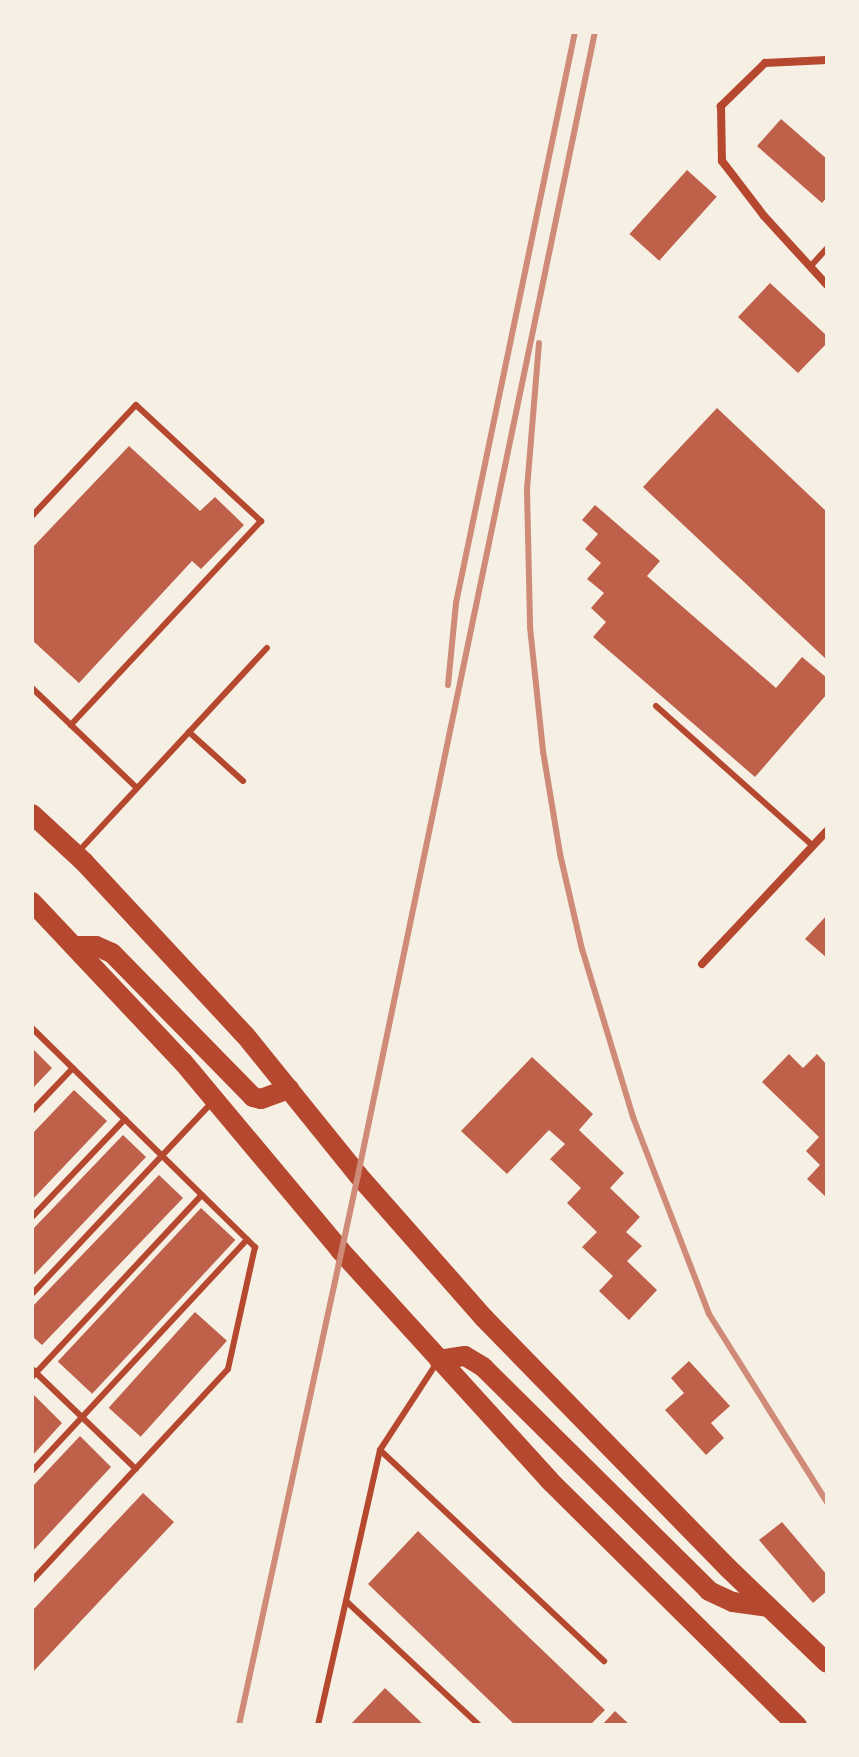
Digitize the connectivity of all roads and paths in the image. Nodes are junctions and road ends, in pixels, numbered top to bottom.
1 (827, 60) edge
2 (827, 248) edge
3 (810, 267) junction
4 (827, 285) edge
5 (32, 516) edge
6 (267, 648) dead end
7 (32, 688) edge
8 (656, 706) dead end
9 (71, 725) junction
10 (189, 732) junction
11 (243, 781) dead end
12 (137, 788) junction
13 (32, 814) edge
14 (827, 831) edge
15 (813, 846) junction
16 (76, 854) junction
17 (32, 902) edge
18 (74, 946) junction
19 (702, 964) dead end
20 (32, 1028) edge
21 (73, 1068) junction
22 (289, 1089) junction
23 (215, 1100) junction
24 (32, 1111) edge
25 (125, 1119) junction
26 (162, 1156) junction
27 (202, 1195) junction
28 (32, 1217) edge
29 (247, 1240) junction
30 (32, 1294) edge
31 (439, 1360) junction
32 (33, 1373) edge
33 (82, 1417) junction
34 (380, 1450) junction
35 (136, 1469) junction
36 (32, 1471) edge
37 (32, 1581) edge
38 (346, 1601) junction
39 (769, 1607) junction
40 (604, 1661) dead end
41 (827, 1663) edge
42 (318, 1725) edge
43 (479, 1725) edge
44 (797, 1725) edge

1 - 3 street
2 - 3 lane
3 - 4 street
5 - 9 lane
6 - 10 lane
7 - 9 lane
8 - 15 lane
9 - 12 lane
10 - 11 lane
10 - 12 lane
12 - 16 lane
13 - 16 main road
14 - 15 street
15 - 19 street
16 - 22 main road
17 - 18 main road
18 - 22 main road
18 - 23 main road
20 - 21 lane
21 - 24 lane
21 - 25 lane
22 - 39 main road
23 - 26 lane
23 - 31 main road
25 - 26 lane
25 - 28 lane
26 - 27 lane
26 - 30 lane
27 - 29 lane
27 - 32 lane
29 - 33 lane
29 - 35 lane
31 - 34 lane
31 - 39 main road
31 - 44 main road
32 - 33 lane
33 - 35 lane
33 - 36 lane
34 - 38 lane
34 - 40 lane
35 - 37 lane
38 - 42 lane
38 - 43 lane
39 - 41 main road

